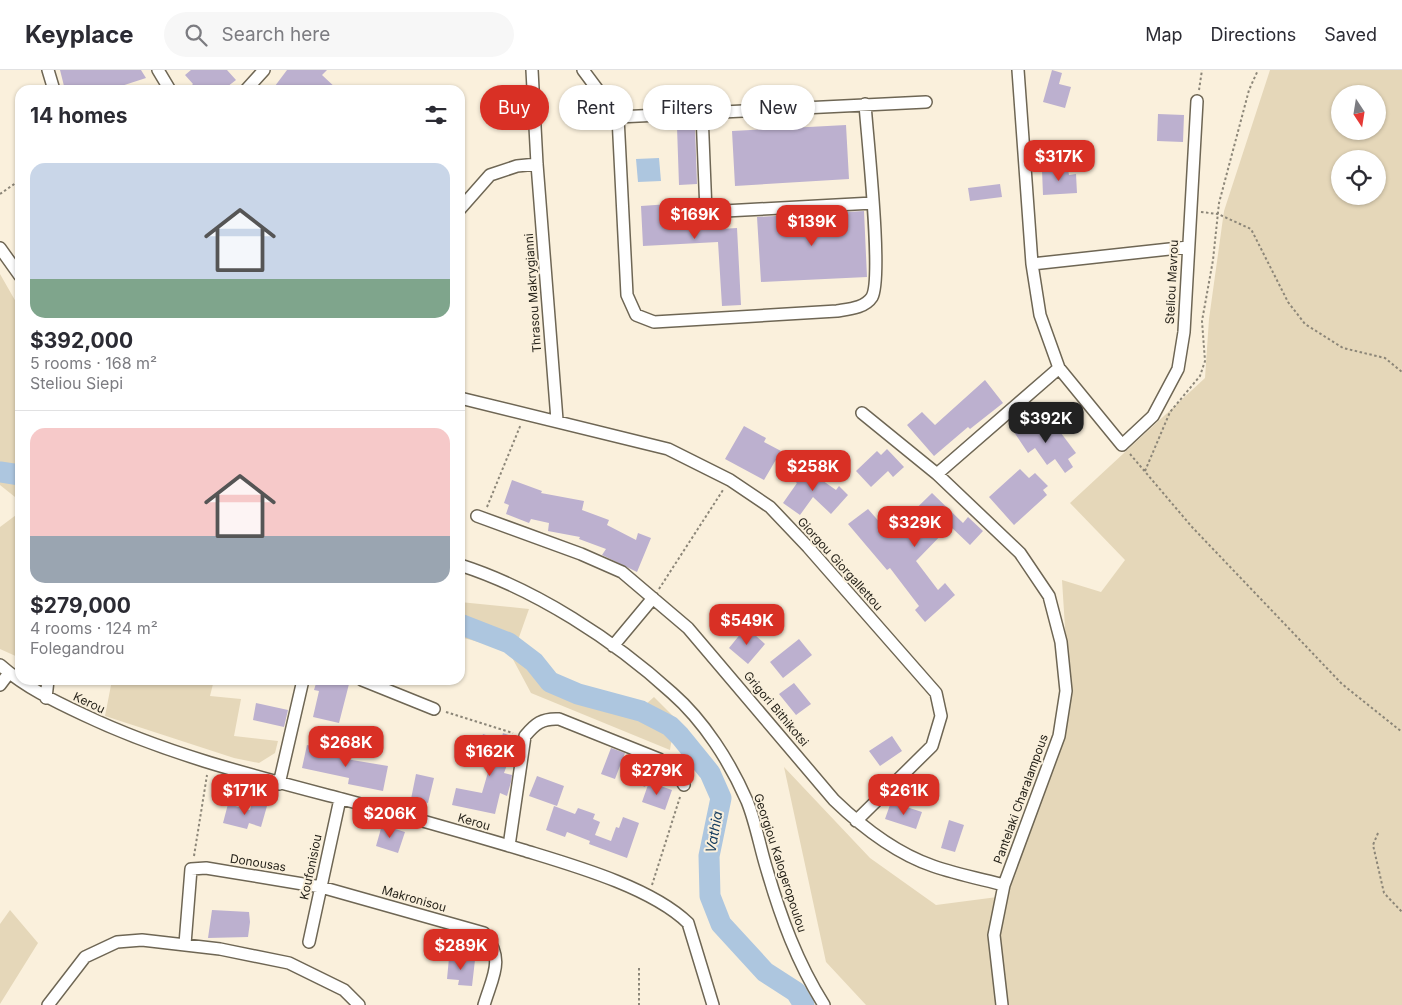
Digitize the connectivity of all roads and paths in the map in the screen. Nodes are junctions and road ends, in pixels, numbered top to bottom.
1 (48, 70) edge
2 (158, 70) edge
3 (264, 70) edge
4 (532, 70) edge
5 (583, 70) edge
6 (1018, 70) edge
7 (1202, 70) edge
8 (1258, 70) edge
9 (52, 85) edge
10 (167, 85) edge
11 (250, 85) edge
12 (594, 85) edge
13 (1197, 101) joint
14 (926, 102) dead end
15 (865, 104) junction
16 (731, 111) edge
17 (619, 130) edge
18 (703, 130) edge
19 (537, 164) junction
20 (15, 184) edge
21 (0, 194) edge
22 (465, 203) edge
23 (873, 203) junction
24 (1190, 211) junction
25 (1218, 214) junction
26 (1188, 246) junction
27 (0, 248) edge
28 (1032, 264) junction
29 (15, 269) edge
30 (1059, 368) junction
31 (1402, 372) edge
32 (465, 399) edge
33 (862, 413) dead end
34 (525, 414) junction
35 (557, 420) junction
36 (1122, 444) junction
37 (1145, 471) junction
38 (937, 474) junction
39 (730, 480) junction
40 (480, 517) joint
41 (465, 567) edge
42 (654, 598) junction
43 (613, 646) junction
44 (0, 665) edge
45 (9, 673) junction
46 (15, 677) edge
47 (27, 685) edge
48 (47, 685) edge
49 (302, 685) edge
50 (374, 685) edge
51 (0, 686) edge
52 (46, 698) junction
53 (434, 709) joint
54 (1402, 732) edge
55 (525, 736) junction
56 (208, 762) junction
57 (279, 784) junction
58 (684, 785) joint
59 (340, 799) junction
60 (856, 821) junction
61 (1378, 833) dead end
62 (509, 846) junction
63 (191, 868) junction
64 (1004, 885) junction
65 (321, 887) junction
66 (648, 897) junction
67 (1402, 912) edge
68 (309, 942) dead end
69 (185, 944) junction
70 (639, 968) dead end
71 (48, 1005) edge
72 (359, 1005) edge
73 (484, 1005) edge
74 (639, 1005) edge
75 (713, 1005) edge
76 (824, 1005) edge
77 (1002, 1005) edge

1 - 9 street
2 - 10 street
3 - 11 street
4 - 19 street, Thrasou Makrygianni
5 - 12 street
6 - 28 street
7 - 13 path
8 - 25 path
13 - 24 street, Steliou Mavrou
14 - 15 street
15 - 16 street
15 - 23 street
17 - 23 street
18 - 23 street
19 - 22 street
19 - 35 street, Thrasou Makrygianni
20 - 21 path
24 - 25 path
24 - 26 street, Steliou Mavrou
25 - 31 path
25 - 37 path
26 - 28 street
26 - 36 street, Steliou Mavrou
27 - 29 street
28 - 30 street
30 - 36 street
30 - 38 street
32 - 34 street, Giorgou Giorgallettou
33 - 38 street, Pantelaki Charalampous
34 - 35 street, Giorgou Giorgallettou
34 - 40 path
35 - 39 street, Giorgou Giorgallettou
36 - 37 path
37 - 54 path
38 - 64 street, Pantelaki Charalampous
39 - 42 path
39 - 60 street, Giorgou Giorgallettou
40 - 42 street, Grigori Bithikotsi
41 - 43 street, Georgiou Kalogeropoulou
42 - 43 street
42 - 60 street, Grigori Bithikotsi
43 - 76 street, Georgiou Kalogeropoulou
44 - 45 street, Kerou
45 - 46 street, Kerou
45 - 51 street
47 - 52 street, Kerou
48 - 52 street
49 - 57 street
50 - 53 street
52 - 56 street, Kerou
53 - 55 path
55 - 58 street
55 - 62 street
56 - 57 street, Kerou
56 - 63 path
57 - 59 street, Kerou
58 - 66 path
59 - 62 street, Kerou
59 - 65 street, Koufonisiou
60 - 64 street, Grigori Bithikotsi
61 - 67 path
62 - 66 street, Kerou
63 - 65 street, Donousas
63 - 69 street
64 - 77 street, Pantelaki Charalampous
65 - 68 street, Koufonisiou
65 - 73 street, Makronisou
66 - 75 street, Kerou
69 - 71 street
69 - 72 street
70 - 74 path

